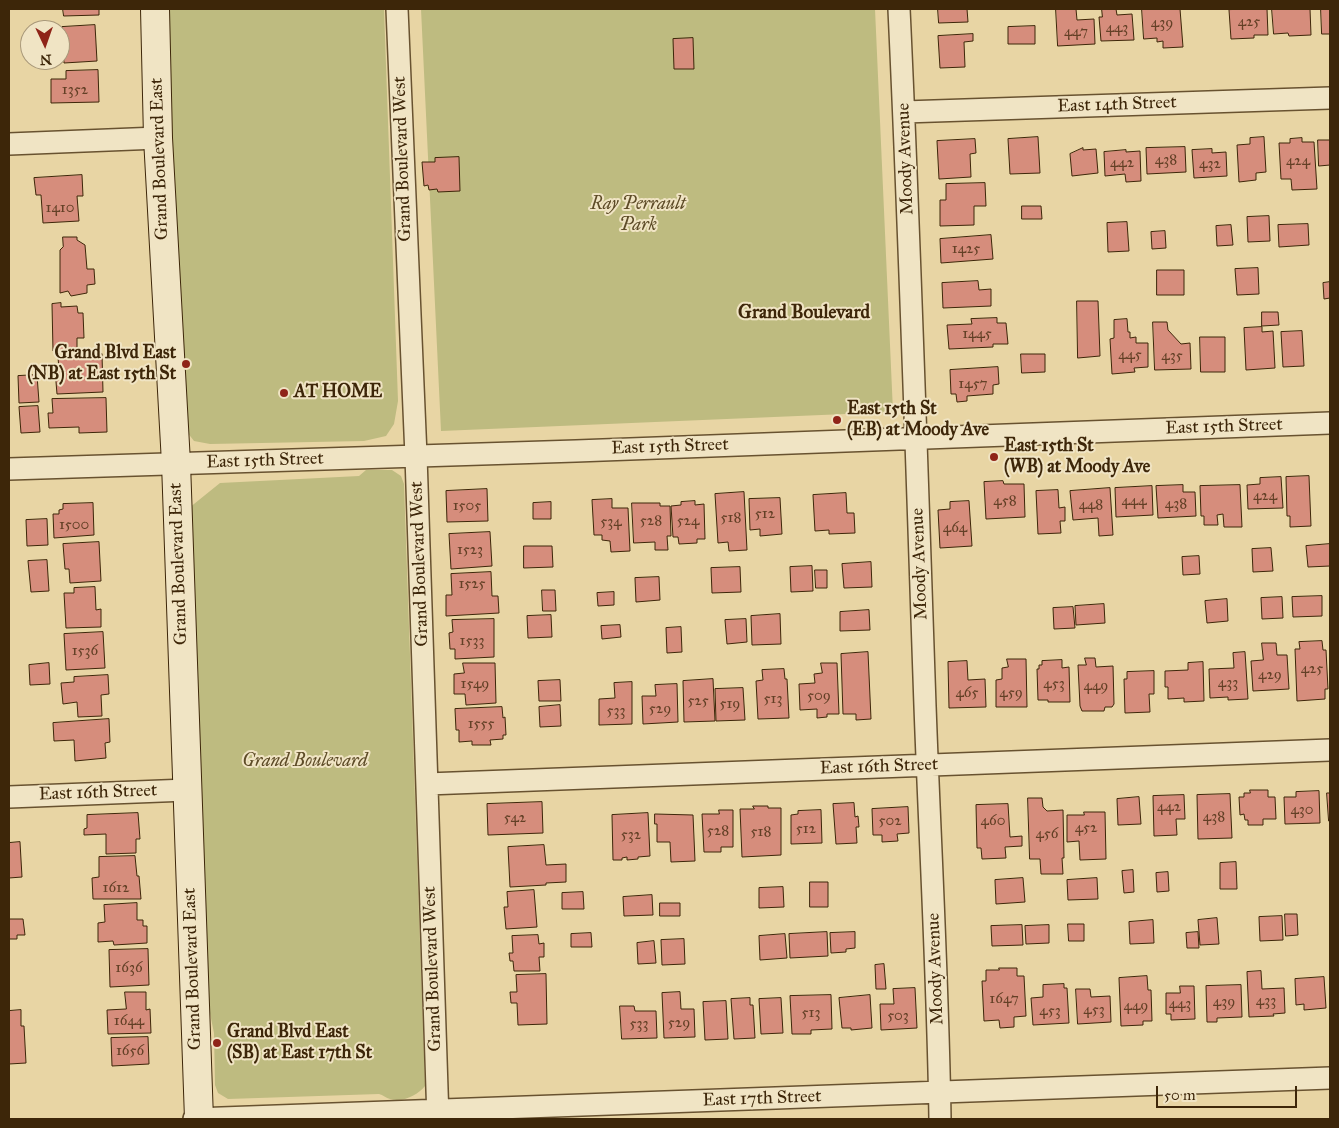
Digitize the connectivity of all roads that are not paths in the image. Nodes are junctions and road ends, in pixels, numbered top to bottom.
1 (155, 9) edge
2 (398, 9) edge
3 (899, 9) edge
4 (1330, 98) edge
5 (904, 112) junction
6 (158, 138) junction
7 (9, 144) edge
8 (1330, 423) edge
9 (916, 438) junction
10 (416, 456) junction
11 (176, 463) junction
12 (9, 469) edge
13 (1330, 750) edge
14 (927, 765) junction
15 (427, 784) junction
16 (187, 790) junction
17 (9, 797) edge
18 (1330, 1078) edge
19 (940, 1093) junction
20 (437, 1115) edge
21 (194, 1119) edge
22 (199, 1119) edge
23 (940, 1119) edge

1 - 6 main road, Grand Boulevard East
2 - 10 street, Grand Boulevard West
3 - 5 street, Moody Avenue
4 - 5 street, East 14th Street
5 - 9 street, Moody Avenue
6 - 7 street
6 - 11 main road, Grand Boulevard East
8 - 9 street, East 15th Street
9 - 10 street, East 15th Street
9 - 14 street, Moody Avenue
10 - 11 street, East 15th Street
10 - 15 street, Grand Boulevard West
11 - 12 street, East 15th Street
11 - 16 main road, Grand Boulevard East
13 - 14 street, East 16th Street
14 - 15 street, East 16th Street
14 - 19 street, Moody Avenue
15 - 20 street, Grand Boulevard West
16 - 17 street, East 16th Street
16 - 22 main road, Grand Boulevard East
18 - 19 street, East 17th Street
19 - 20 street, East 17th Street
19 - 23 street, Moody Avenue
20 - 22 street, East 17th Street
21 - 22 street, East 17th Street

